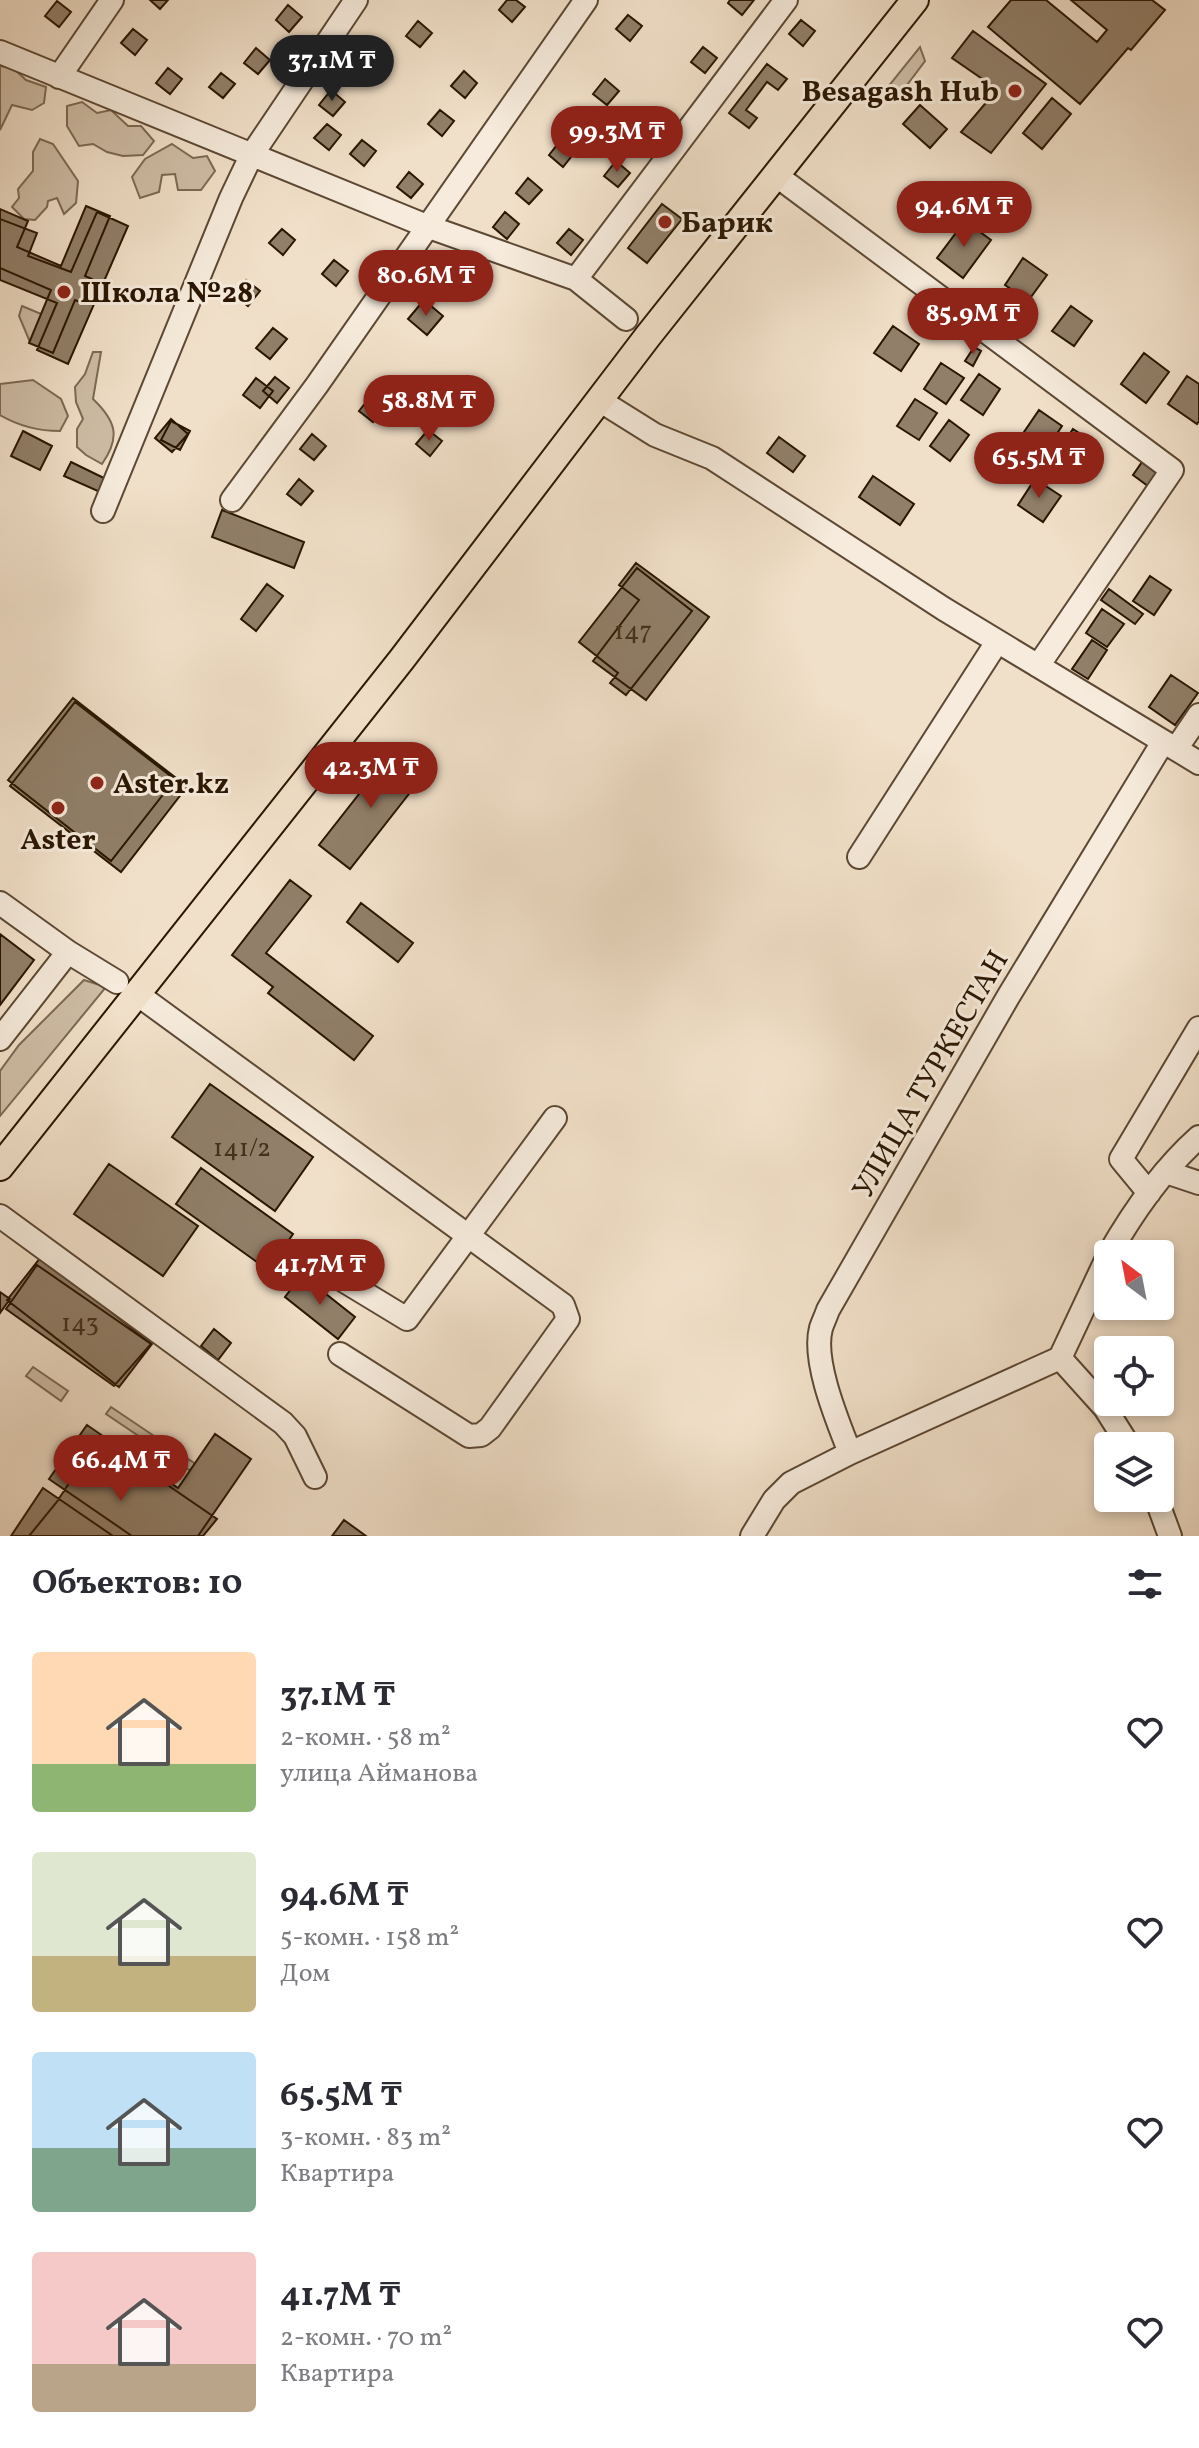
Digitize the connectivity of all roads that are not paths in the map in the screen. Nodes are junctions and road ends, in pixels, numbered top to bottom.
1 (112, 0) edge
2 (356, 0) edge
3 (586, 0) edge
4 (786, 0) edge
5 (915, 0) edge
6 (0, 52) edge
7 (59, 77) junction
8 (251, 156) junction
9 (777, 176) junction
10 (429, 227) junction
11 (576, 279) junction
12 (626, 319) dead end
13 (599, 400) junction
14 (232, 500) dead end
15 (103, 511) dead end
16 (997, 642) junction
17 (1038, 666) junction
18 (1199, 715) edge
19 (1170, 746) junction
20 (1199, 763) edge
21 (859, 857) dead end
22 (0, 903) edge
23 (68, 952) junction
24 (127, 988) junction
25 (1199, 1028) edge
26 (0, 1039) edge
27 (555, 1118) dead end
28 (1199, 1137) edge
29 (0, 1167) edge
30 (1166, 1172) junction
31 (1199, 1183) edge
32 (1149, 1193) junction
33 (0, 1216) edge
34 (468, 1235) junction
35 (1119, 1240) edge
36 (323, 1268) dead end
37 (1094, 1287) edge
38 (340, 1354) dead end
39 (1060, 1358) junction
40 (1120, 1432) edge
41 (850, 1453) junction
42 (315, 1477) dead end
43 (1161, 1512) edge
44 (752, 1536) edge
45 (1170, 1536) edge

1 - 7 street
2 - 8 street
3 - 10 street
4 - 11 street
5 - 9 main road
6 - 7 street
7 - 8 street
8 - 10 street
8 - 15 street
9 - 13 main road
9 - 17 street
10 - 11 street
10 - 14 street
11 - 12 street
13 - 16 street
13 - 24 main road
16 - 17 street
16 - 21 street
17 - 19 street
18 - 19 street, УЛИЦА ТУРКЕСТАН
19 - 20 street
19 - 41 street, УЛИЦА ТУРКЕСТАН
22 - 23 street
23 - 24 street
23 - 26 street
24 - 29 main road
24 - 34 street
25 - 32 street
27 - 34 street
28 - 30 street
30 - 31 street
30 - 32 street
32 - 35 street
33 - 42 street
34 - 36 street
34 - 38 street
37 - 39 street
39 - 40 street
39 - 41 street
41 - 44 street
43 - 45 street

